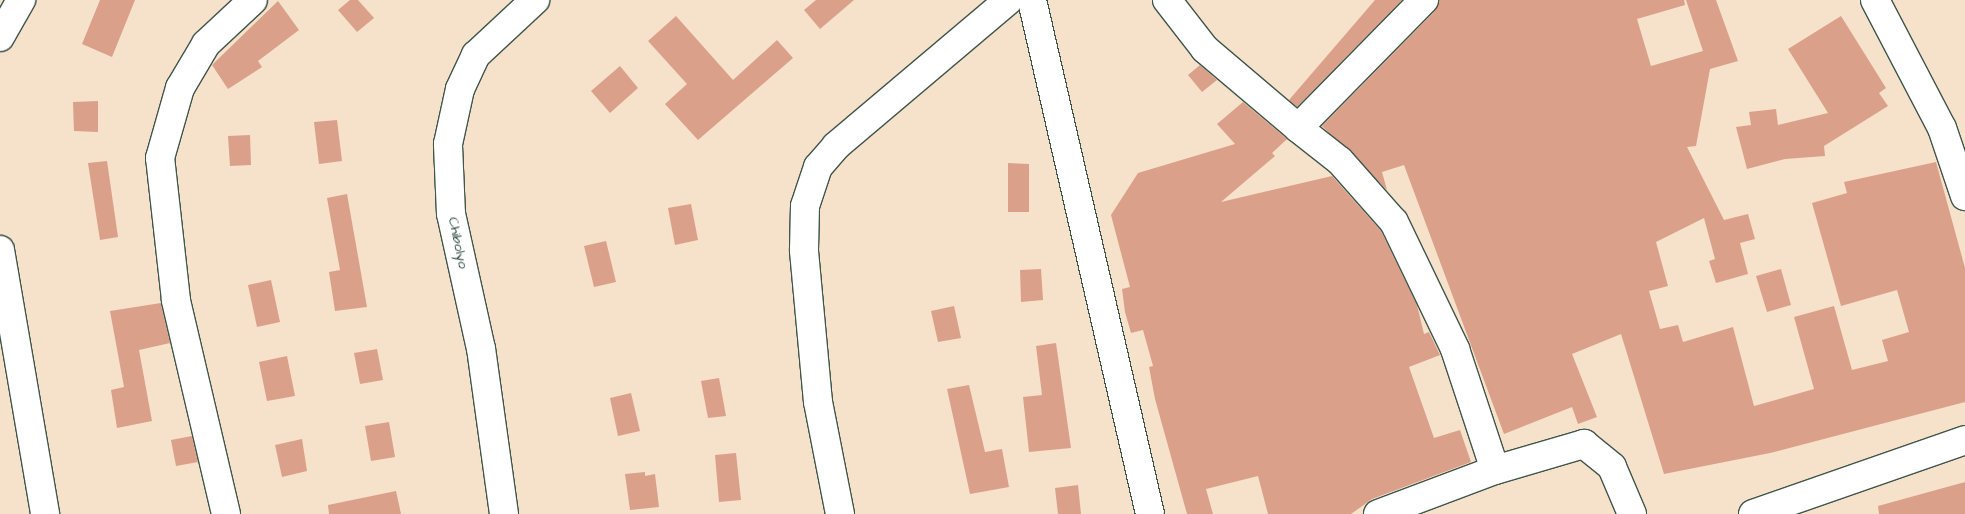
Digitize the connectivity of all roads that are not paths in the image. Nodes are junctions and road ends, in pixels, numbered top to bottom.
1 (21, 0) edge
2 (253, 0) edge
3 (535, 0) edge
4 (1009, 0) edge
5 (1032, 0) edge
6 (1167, 0) edge
7 (1424, 0) edge
8 (1876, 0) edge
9 (0, 37) edge
10 (1953, 126) edge
11 (1298, 128) junction
12 (1965, 196) edge
13 (0, 250) edge
14 (1965, 440) edge
15 (1494, 470) junction
16 (45, 514) edge
17 (226, 514) edge
18 (504, 514) edge
19 (840, 514) edge
20 (1150, 514) edge
21 (1378, 514) edge
22 (1632, 514) edge
23 (1753, 514) edge

1 - 9 street
2 - 17 street
3 - 18 street, Chibolyo
4 - 19 street
5 - 20 street
6 - 11 street
7 - 11 street
8 - 10 street
10 - 12 street
11 - 15 street
13 - 16 street
14 - 23 street
15 - 21 street
15 - 22 street

